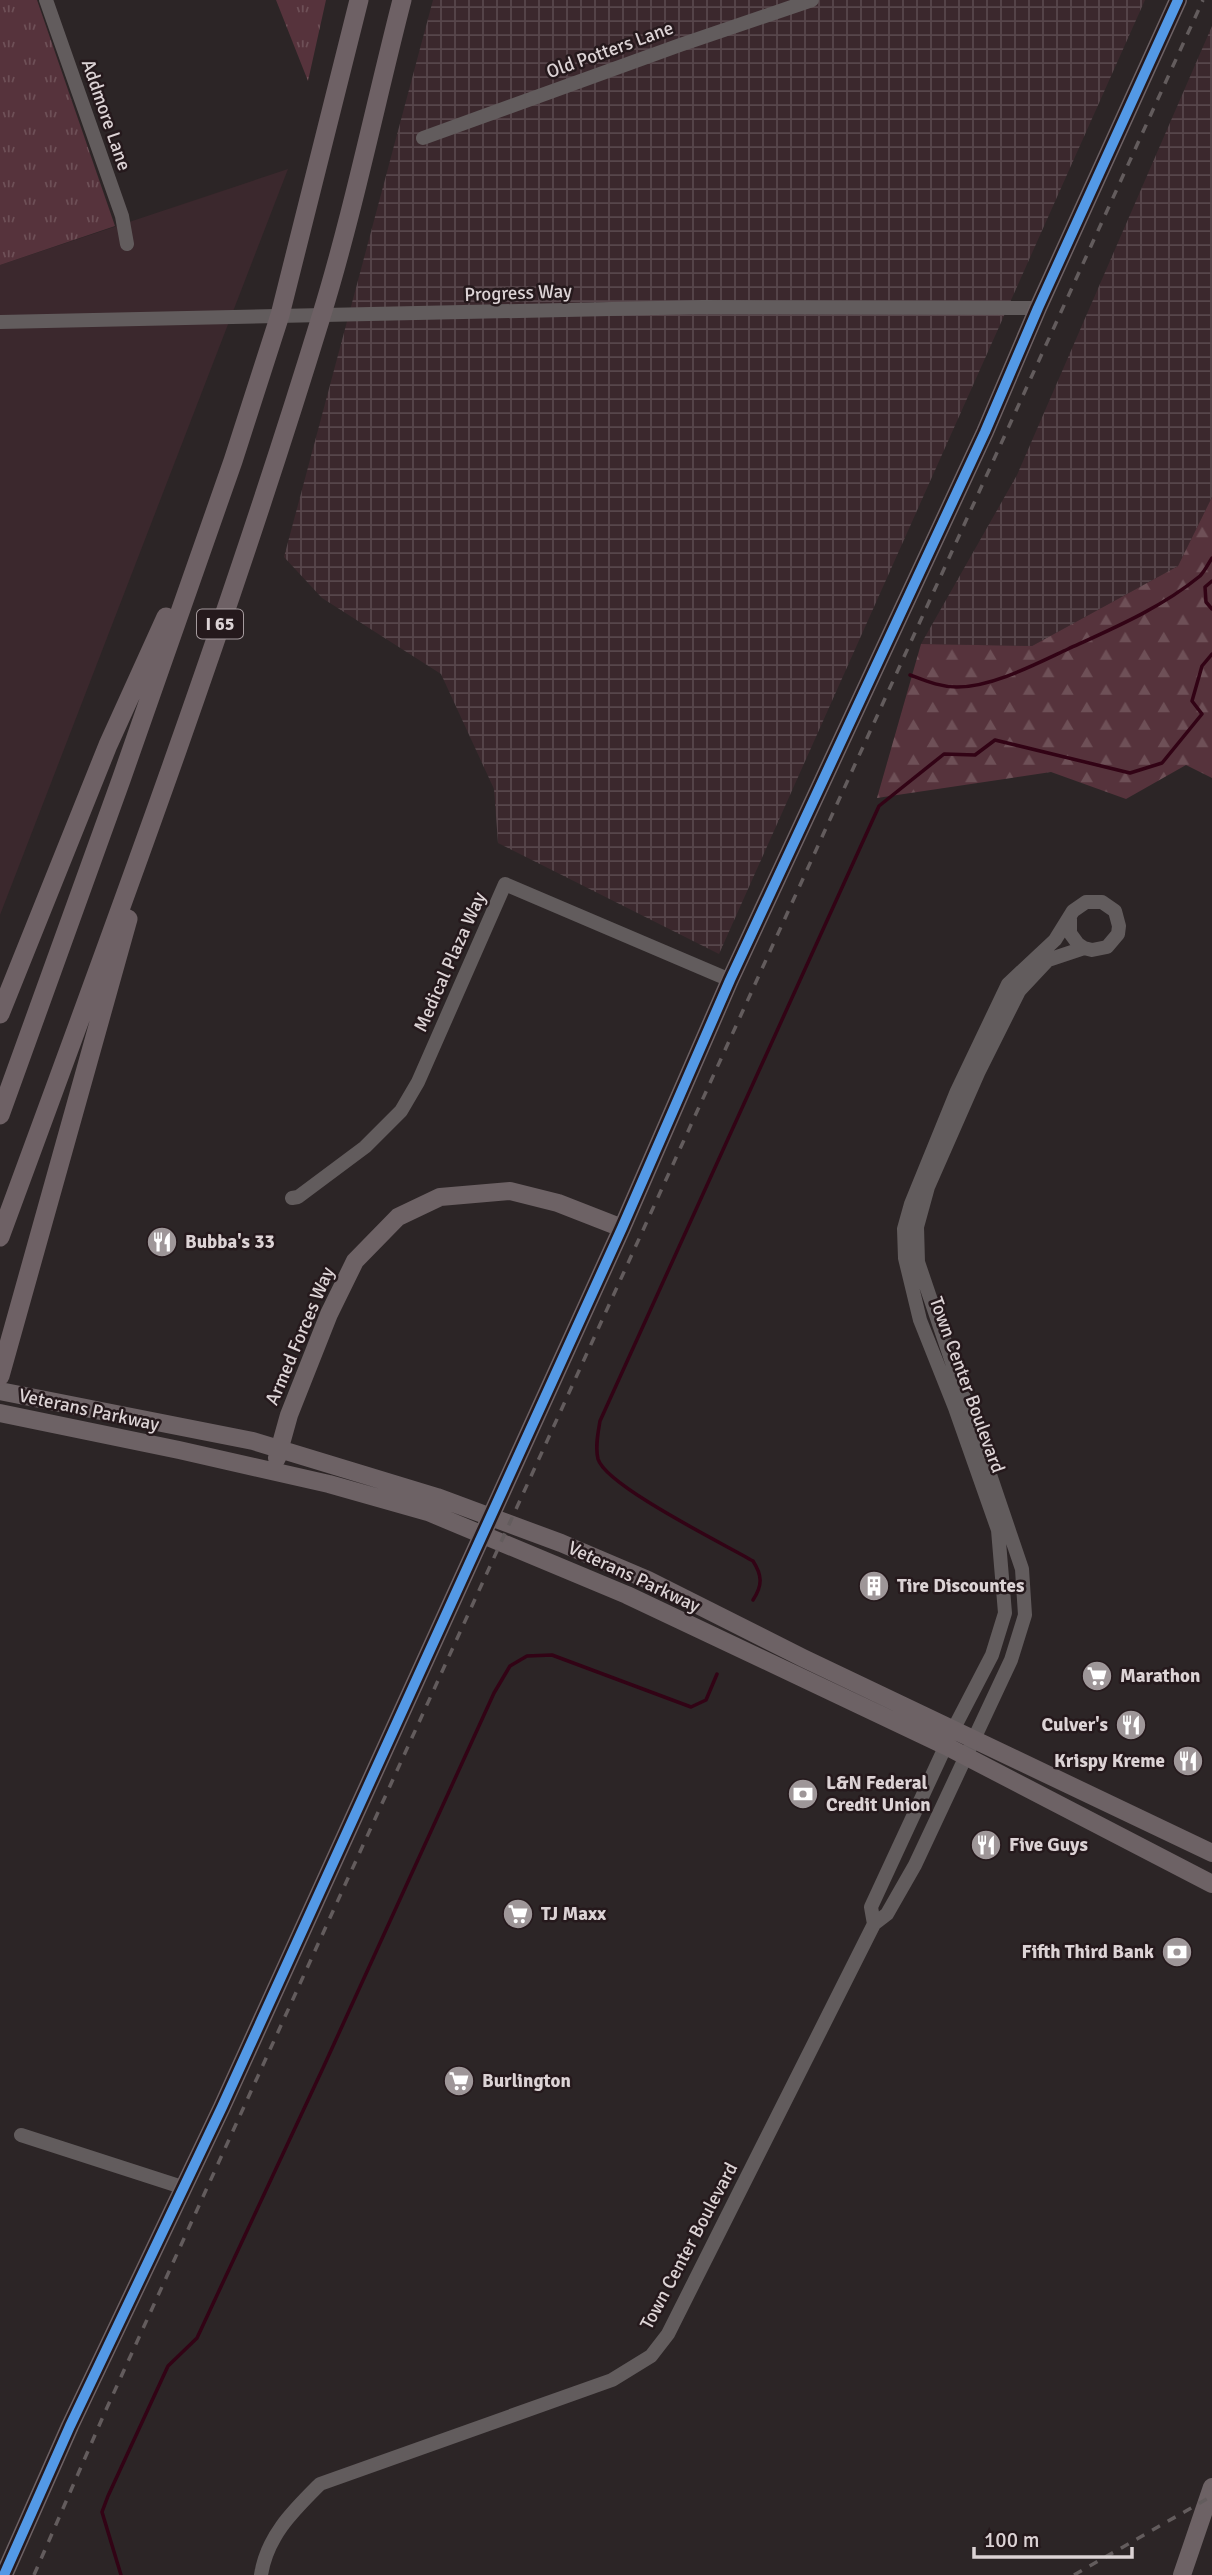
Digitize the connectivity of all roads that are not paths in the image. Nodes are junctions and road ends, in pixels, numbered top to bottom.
1 (46, 0) edge
2 (359, 0) edge
3 (402, 0) edge
4 (812, 0) edge
5 (1178, 0) edge
6 (423, 138) dead end
7 (127, 244) dead end
8 (1038, 308) junction
9 (0, 322) edge
10 (218, 501) junction
11 (178, 742) junction
12 (1070, 919) junction
13 (1084, 948) junction
14 (730, 980) junction
15 (0, 1014) edge
16 (0, 1115) edge
17 (292, 1198) dead end
18 (622, 1228) junction
19 (0, 1237) edge
20 (0, 1376) edge
21 (0, 1391) edge
22 (0, 1413) edge
23 (279, 1449) junction
24 (273, 1471) junction
25 (433, 1504) junction
26 (949, 1738) junction
27 (969, 1748) junction
28 (1212, 1853) edge
29 (1212, 1884) edge
30 (874, 1924) junction
31 (21, 2135) dead end
32 (185, 2188) junction
33 (1212, 2487) edge
34 (4, 2575) edge
35 (261, 2575) edge
36 (1182, 2575) edge

1 - 7 street, Addmore Lane
2 - 10 highway, I 65
3 - 11 highway, I 65
4 - 6 street, Old Potters Lane
5 - 8 main road
8 - 9 street, Progress Way
8 - 14 main road
10 - 15 highway
10 - 16 highway, I 65
11 - 19 highway, I 65
11 - 20 highway
12 - 13 street
12 - 13 street
12 - 26 street, Town Center Boulevard
13 - 27 street, Town Center Boulevard
14 - 17 street, Medical Plaza Way
14 - 18 main road
18 - 23 main road, Armed Forces Way
18 - 32 main road
21 - 23 main road, Veterans Parkway
22 - 24 main road, Veterans Parkway
23 - 24 main road, Armed Forces Way
23 - 25 main road, Veterans Parkway
24 - 25 main road, Veterans Parkway
25 - 26 main road, Veterans Parkway
25 - 26 main road, Veterans Parkway
26 - 27 main road, Veterans Parkway
26 - 30 street, Town Center Boulevard
27 - 28 main road, Veterans Parkway
27 - 29 main road, Veterans Parkway
27 - 30 street, Town Center Boulevard
30 - 35 street, Town Center Boulevard
31 - 32 street
32 - 34 main road
33 - 36 main road

